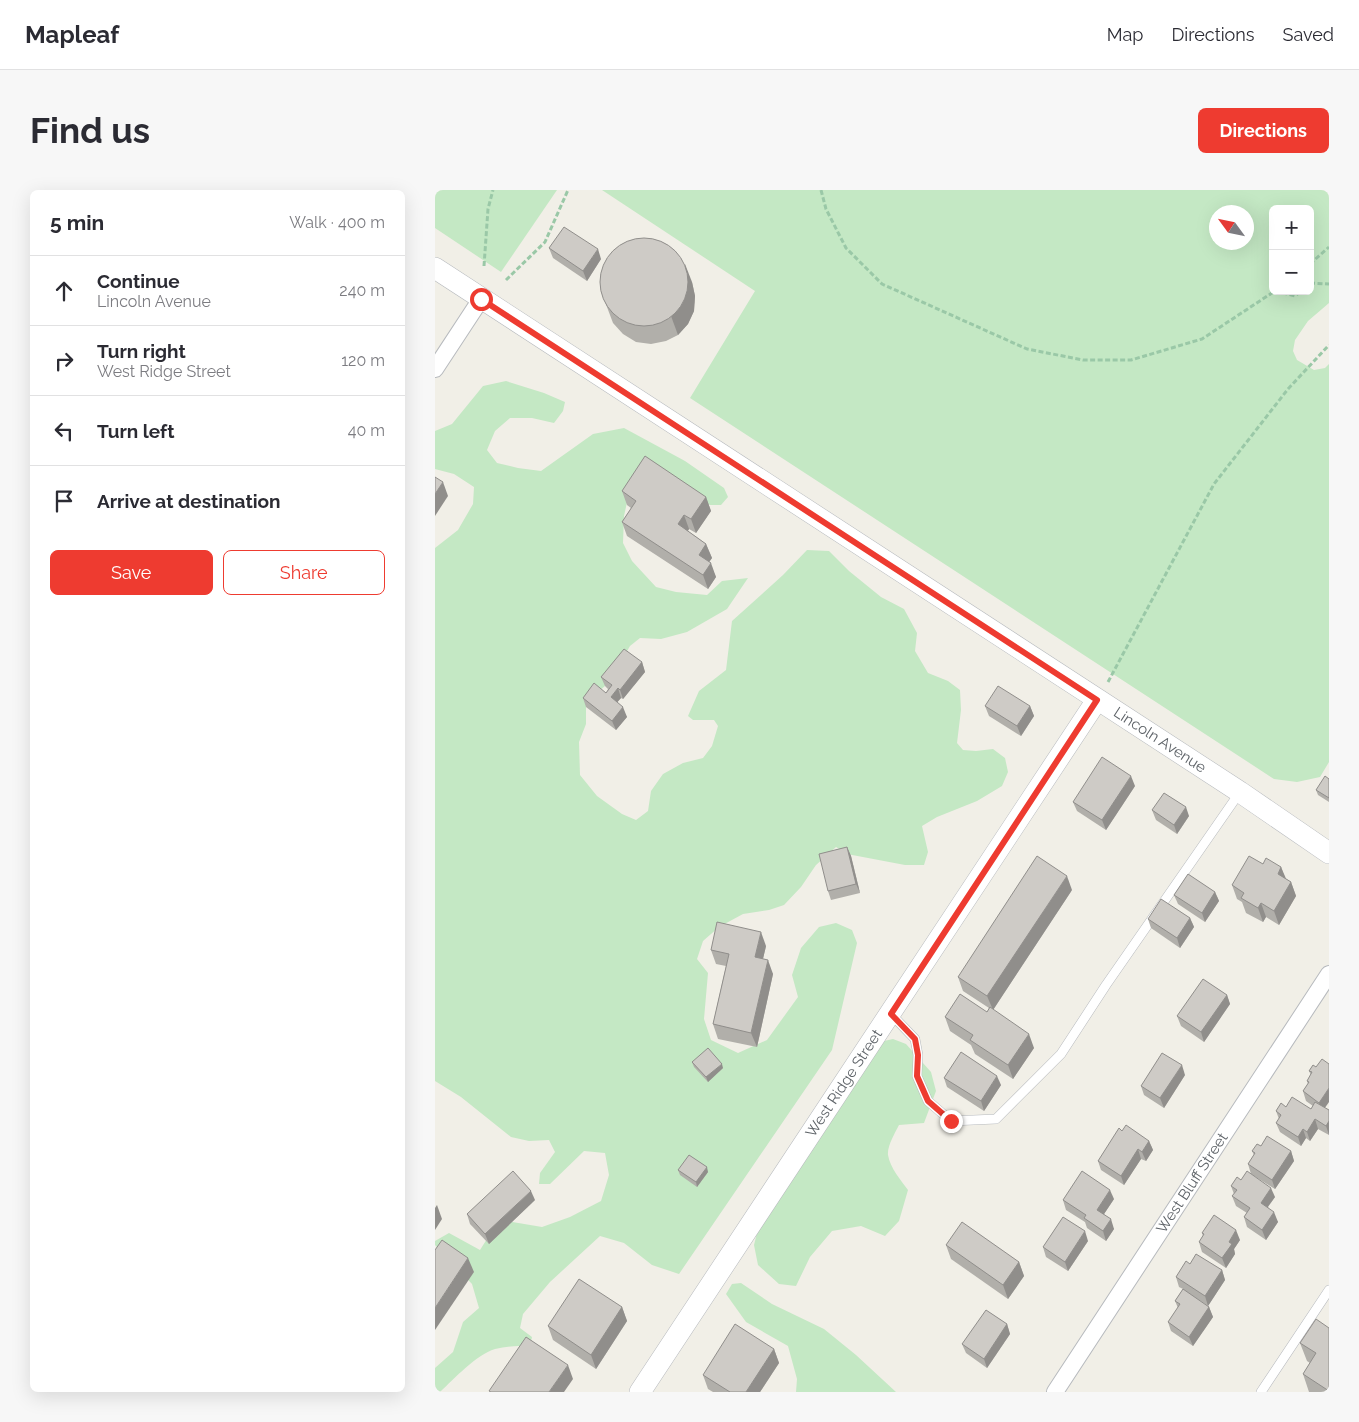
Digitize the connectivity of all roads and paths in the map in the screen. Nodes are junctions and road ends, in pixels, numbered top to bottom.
1 (493, 190) edge
2 (568, 190) edge
3 (821, 190) edge
4 (1329, 247) edge
5 (1314, 260) edge
6 (484, 266) dead end
7 (435, 268) edge
8 (506, 280) dead end
9 (1314, 283) edge
10 (1329, 284) edge
11 (1269, 295) edge
12 (481, 299) junction
13 (1329, 345) edge
14 (435, 369) edge
15 (1097, 700) junction
16 (1240, 792) junction
17 (1329, 853) edge
18 (1329, 974) edge
19 (891, 1014) junction
20 (1329, 1290) edge
21 (640, 1392) edge
22 (1055, 1392) edge
23 (1261, 1392) edge

1 - 6 path
2 - 8 path
3 - 11 path
4 - 5 path
7 - 12 street, Lincoln Avenue
9 - 10 path
12 - 14 street
12 - 15 street, Lincoln Avenue
13 - 15 path
15 - 16 street, Lincoln Avenue
15 - 19 street, West Ridge Street
16 - 17 street, Lincoln Avenue
16 - 19 lane
18 - 22 street, West Bluff Street
19 - 21 street, West Ridge Street
20 - 23 lane

